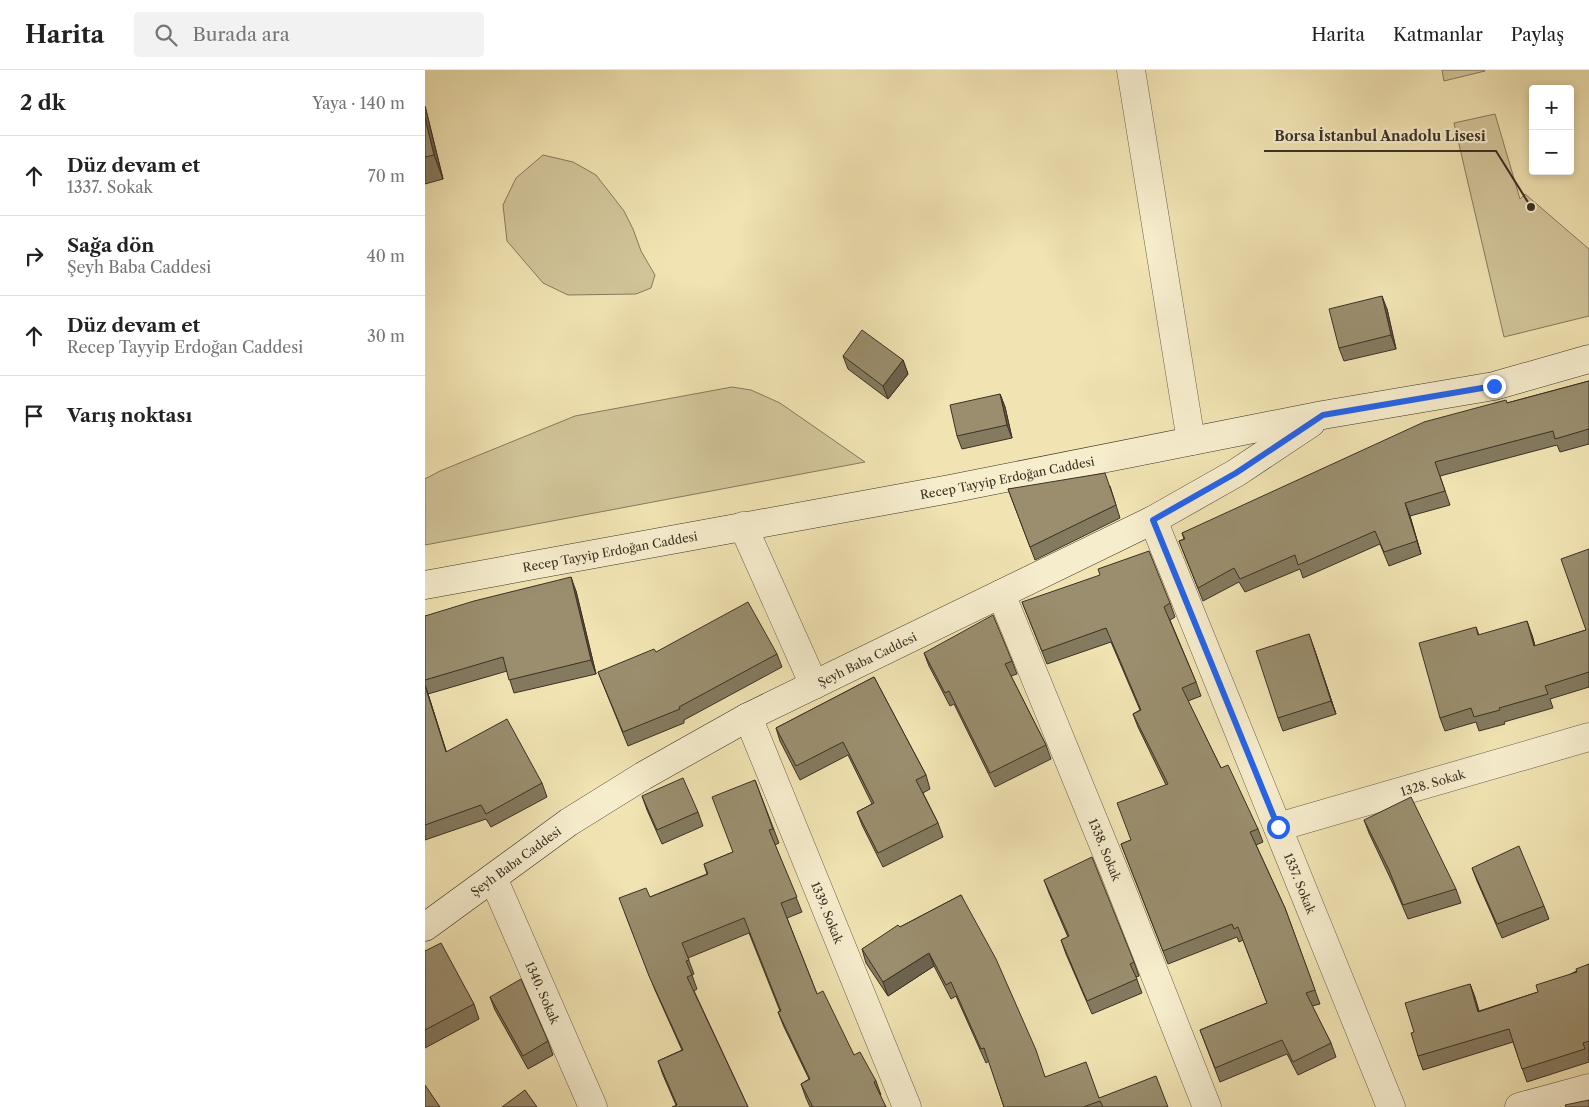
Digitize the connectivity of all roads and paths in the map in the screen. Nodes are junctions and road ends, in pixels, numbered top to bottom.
1 (1131, 70) edge
2 (1589, 358) edge
3 (1323, 415) junction
4 (1191, 441) junction
5 (1153, 520) junction
6 (743, 526) junction
7 (425, 585) edge
8 (1001, 594) junction
9 (814, 685) junction
10 (748, 717) junction
11 (1589, 737) edge
12 (1278, 827) junction
13 (493, 878) junction
14 (425, 927) edge
15 (1589, 1088) edge
16 (593, 1107) edge
17 (907, 1107) edge
18 (1207, 1107) edge
19 (1391, 1107) edge
20 (1519, 1107) edge

1 - 4 street
2 - 3 street, Recep Tayyip Erdoğan Caddesi
3 - 4 street, Recep Tayyip Erdoğan Caddesi
3 - 5 street, Şeyh Baba Caddesi
4 - 6 street, Recep Tayyip Erdoğan Caddesi
5 - 8 street, Şeyh Baba Caddesi
5 - 12 street, 1337. Sokak
6 - 7 street, Recep Tayyip Erdoğan Caddesi
6 - 9 street
8 - 9 street, Şeyh Baba Caddesi
8 - 18 street, 1338. Sokak
9 - 10 street, Şeyh Baba Caddesi
10 - 13 street, Şeyh Baba Caddesi
10 - 17 street, 1339. Sokak
11 - 12 street, 1328. Sokak
12 - 19 street, 1337. Sokak
13 - 14 street, Şeyh Baba Caddesi
13 - 16 street, 1340. Sokak
15 - 20 street

